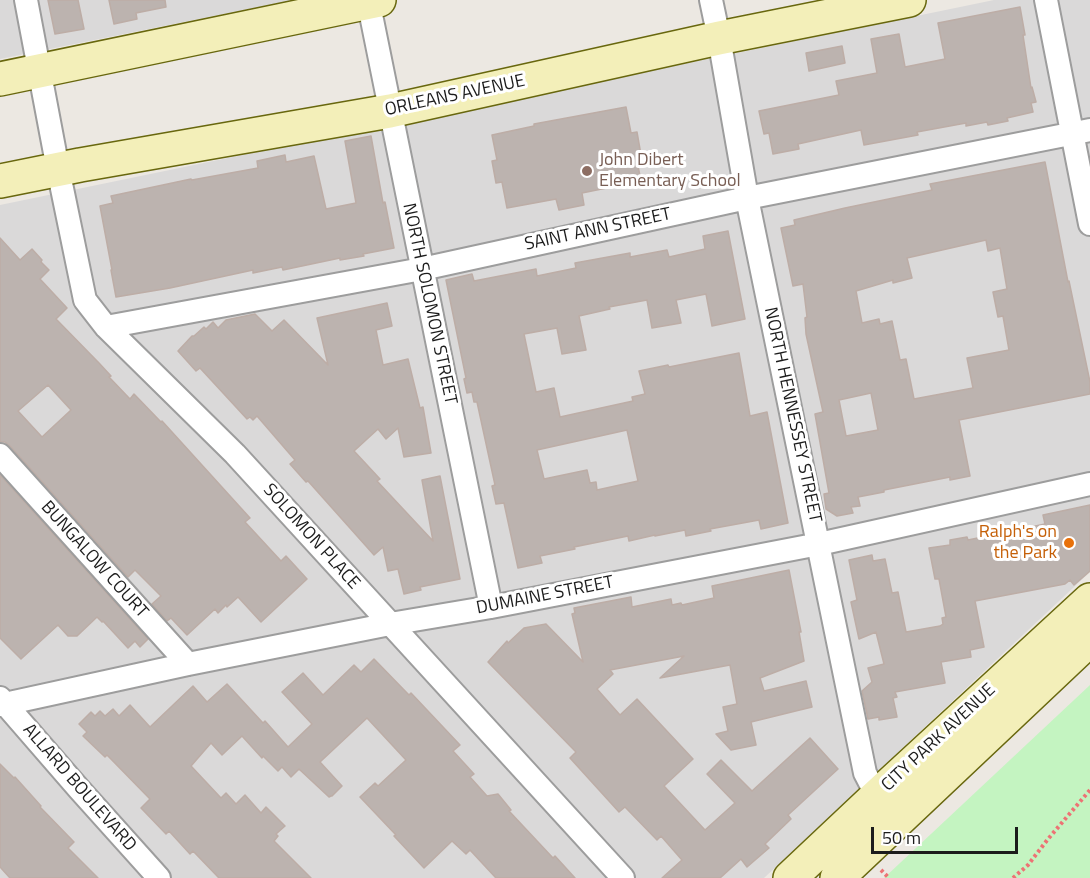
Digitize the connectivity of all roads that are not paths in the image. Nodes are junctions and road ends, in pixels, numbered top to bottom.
1 (26, 0) edge
2 (711, 0) edge
3 (909, 0) edge
4 (1046, 0) edge
5 (372, 1) edge
6 (719, 38) junction
7 (40, 71) junction
8 (0, 80) edge
9 (390, 111) junction
10 (1081, 132) edge
11 (58, 169) junction
12 (0, 181) edge
13 (747, 198) junction
14 (1090, 225) edge
15 (422, 269) junction
16 (106, 327) junction
17 (0, 455) edge
18 (1090, 484) edge
19 (819, 544) junction
20 (1090, 600) edge
21 (491, 607) junction
22 (390, 624) junction
23 (1090, 639) edge
24 (188, 664) junction
25 (2, 702) edge
26 (877, 796) junction
27 (898, 820) junction
28 (159, 878) edge
29 (623, 878) edge
30 (790, 878) edge
31 (837, 878) edge

1 - 7 street, SOLOMON PLACE
2 - 6 street, NORTH HENNESSEY STREET
3 - 6 street, ORLEANS AVENUE
4 - 10 street
5 - 7 street
5 - 9 street, NORTH SOLOMON STREET
6 - 9 street, ORLEANS AVENUE
6 - 13 street, NORTH HENNESSEY STREET
7 - 8 street
7 - 11 street, SOLOMON PLACE
9 - 11 street, ORLEANS AVENUE
9 - 15 street, NORTH SOLOMON STREET
10 - 13 street, SAINT ANN STREET
10 - 14 street
11 - 12 street, ORLEANS AVENUE
11 - 16 street, SOLOMON PLACE
13 - 15 street, SAINT ANN STREET
13 - 19 street, NORTH HENNESSEY STREET
15 - 16 street, SAINT ANN STREET
15 - 21 street, NORTH SOLOMON STREET
16 - 22 street, SOLOMON PLACE
17 - 24 street, BUNGALOW COURT
18 - 19 street, DUMAINE STREET
19 - 21 street, DUMAINE STREET
19 - 26 street, NORTH HENNESSEY STREET
20 - 26 street, CITY PARK AVENUE
21 - 22 street, DUMAINE STREET
22 - 24 street, DUMAINE STREET
22 - 29 street, SOLOMON PLACE
23 - 27 street, CITY PARK AVENUE
24 - 25 street, DUMAINE STREET
25 - 28 street, ALLARD BOULEVARD
26 - 27 street, NORTH HENNESSEY STREET
26 - 30 street, CITY PARK AVENUE
27 - 31 street, CITY PARK AVENUE

